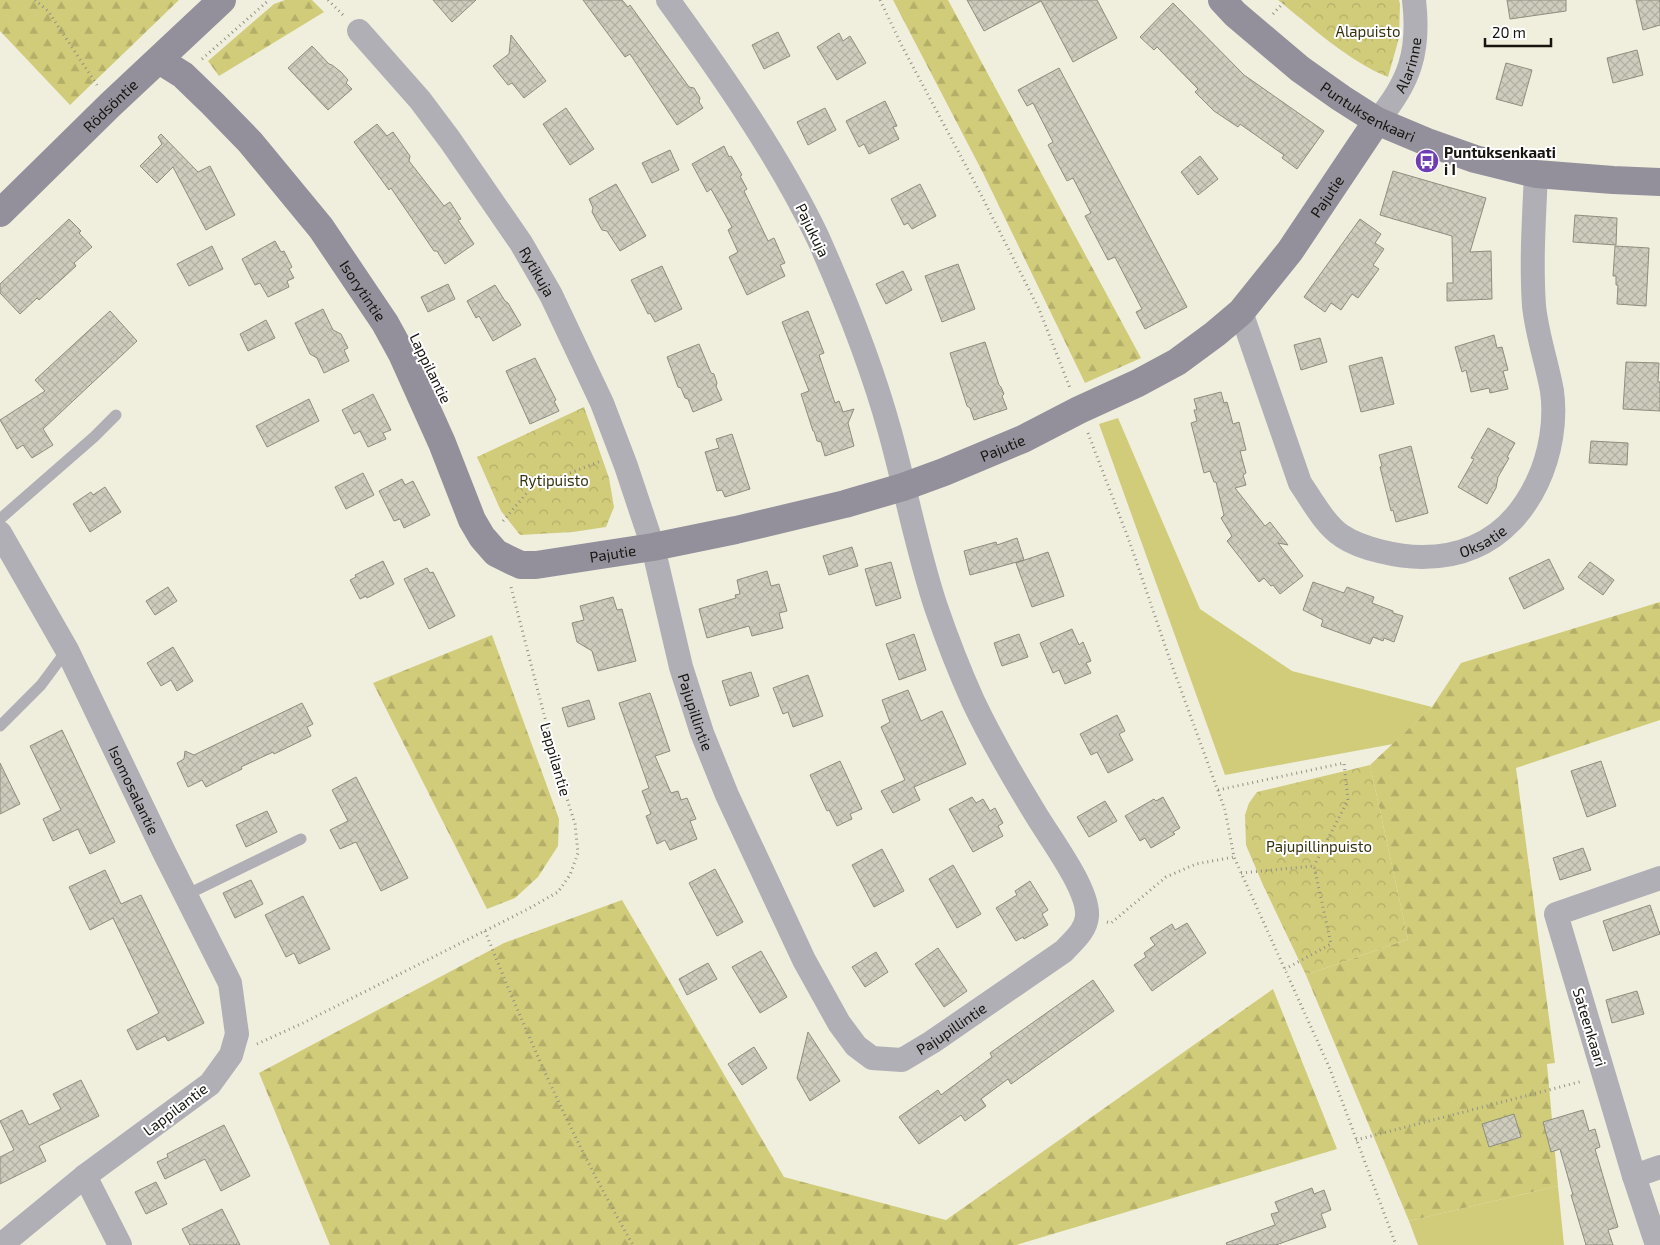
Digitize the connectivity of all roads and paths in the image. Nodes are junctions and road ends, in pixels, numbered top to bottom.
1 (35, 0) edge
2 (222, 0) edge
3 (668, 0) edge
4 (880, 0) edge
5 (1222, 0) edge
6 (1286, 0) edge
7 (1414, 0) edge
8 (1266, 11) dead end
9 (359, 31) dead end
10 (158, 60) junction
11 (110, 105) junction
12 (1377, 121) junction
13 (1536, 174) junction
14 (1660, 182) edge
15 (0, 213) edge
16 (1242, 312) junction
17 (1079, 410) junction
18 (116, 415) dead end
19 (621, 454) junction
20 (903, 487) junction
21 (498, 516) dead end
22 (0, 519) edge
23 (502, 521) junction
24 (509, 528) dead end
25 (0, 533) edge
26 (653, 547) junction
27 (510, 560) junction
28 (67, 650) junction
29 (0, 726) edge
30 (1218, 790) junction
31 (301, 839) dead end
32 (1234, 857) junction
33 (1314, 866) junction
34 (1241, 873) junction
35 (1660, 878) edge
36 (186, 895) junction
37 (1087, 917) junction
38 (485, 930) junction
39 (1285, 969) junction
40 (231, 1056) junction
41 (1604, 1075) junction
42 (1356, 1140) junction
43 (1660, 1167) edge
44 (85, 1176) junction
45 (1634, 1176) junction
46 (1, 1245) edge
47 (120, 1245) edge
48 (633, 1245) edge
49 (1396, 1245) edge
50 (1657, 1245) edge

1 - 11 path
2 - 10 street, Rödsöntie
3 - 20 street, Pajukuja
4 - 17 path
5 - 12 street, Puntuksenkaari
6 - 8 path
7 - 12 street, Alarinne
9 - 19 street, Rytikuja
10 - 11 street, Rödsöntie
10 - 27 street, Isorytintie
11 - 15 street, Rödsöntie
12 - 13 street, Puntuksenkaari
12 - 16 street, Pajutie
13 - 14 street, Puntuksenkaari
13 - 16 street, Oksatie
16 - 17 street, Pajutie
17 - 20 street, Pajutie
17 - 30 path
18 - 22 lane
19 - 23 path
19 - 26 street, Rytikuja
20 - 26 street, Pajutie
20 - 37 street
21 - 23 path
23 - 24 path
25 - 28 street, Isomosalantie
26 - 27 street, Pajutie
26 - 37 street, Pajupillintie
27 - 38 path, Lappilantie
28 - 29 lane
28 - 36 street, Isomosalantie
30 - 32 path
30 - 33 path
31 - 36 lane
32 - 34 path
32 - 37 path
33 - 34 path
33 - 39 path
34 - 39 path
35 - 41 street, Sateenkaari
36 - 40 street, Isomosalantie
38 - 40 path, Lappilantie
38 - 48 path
39 - 42 path
40 - 44 street, Lappilantie
41 - 42 path
41 - 45 street, Sateenkaari
42 - 49 path
43 - 45 street
44 - 46 street, Lappilantie
44 - 47 street
45 - 50 street, Sateenkaari

